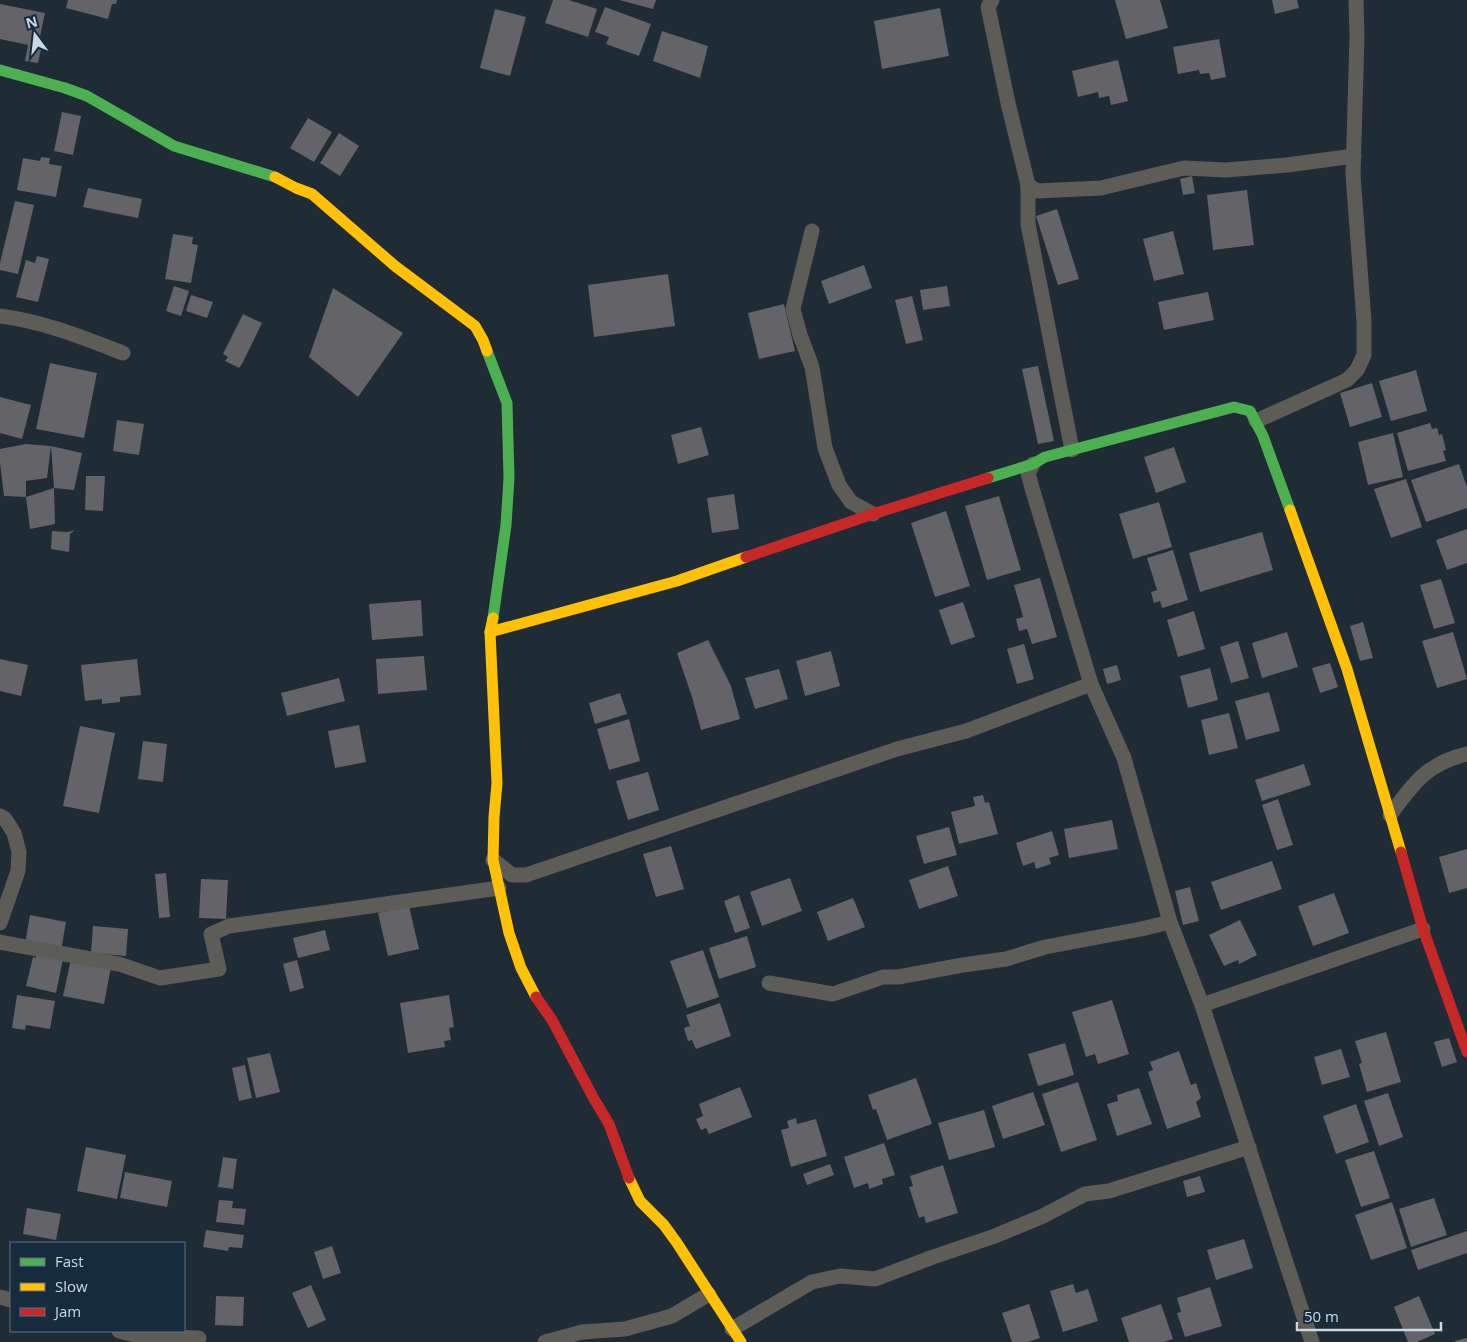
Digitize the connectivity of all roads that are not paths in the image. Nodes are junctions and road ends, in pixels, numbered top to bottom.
1 (992, 0) edge
2 (1356, 0) edge
3 (0, 70) edge
4 (1354, 156) junction
5 (1028, 185) junction
6 (812, 231) dead end
7 (0, 316) edge
8 (123, 353) dead end
9 (1256, 421) junction
10 (1072, 450) junction
11 (1033, 464) junction
12 (873, 514) junction
13 (490, 632) junction
14 (1091, 684) junction
15 (1467, 754) edge
16 (1390, 815) junction
17 (0, 816) edge
18 (493, 860) junction
19 (499, 888) junction
20 (1170, 922) junction
21 (0, 923) edge
22 (1423, 929) junction
23 (0, 942) edge
24 (769, 983) dead end
25 (1202, 1005) junction
26 (1467, 1052) edge
27 (1249, 1147) junction
28 (709, 1294) junction
29 (732, 1329) junction
30 (123, 1332) edge
31 (199, 1338) dead end
32 (545, 1342) edge
33 (741, 1342) edge
34 (1312, 1342) edge

1 - 5 street
2 - 4 street
3 - 13 street
4 - 5 street
4 - 9 street
5 - 10 street
6 - 12 street
7 - 8 street
9 - 10 street
9 - 16 street
10 - 11 street
11 - 12 street
11 - 14 street
12 - 13 street
13 - 18 street
14 - 18 street
14 - 20 street
15 - 16 street
16 - 22 street
17 - 21 street
18 - 19 street
19 - 23 street
19 - 28 street
20 - 24 street
20 - 25 street
22 - 25 street
22 - 26 street
25 - 27 street
27 - 29 street
27 - 34 street
28 - 29 street
28 - 32 street
29 - 33 street
30 - 31 street

